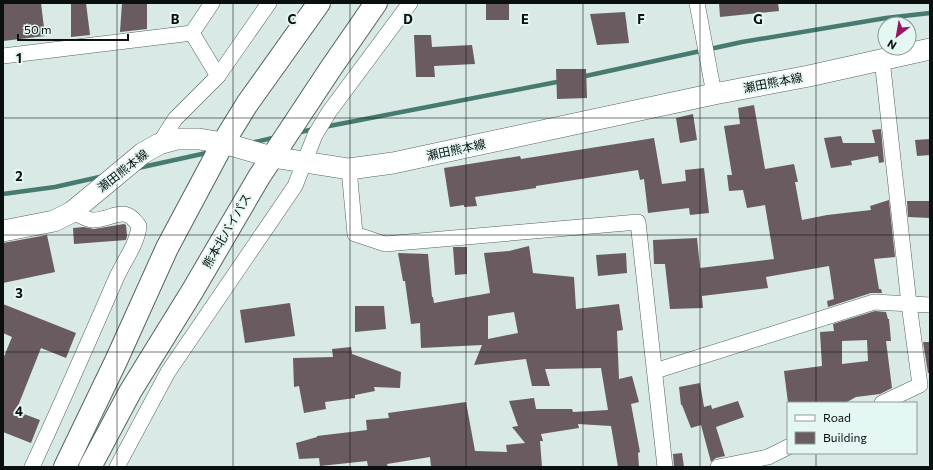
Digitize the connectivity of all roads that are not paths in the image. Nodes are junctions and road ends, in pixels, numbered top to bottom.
1 (212, 3) edge
2 (269, 3) edge
3 (319, 3) edge
4 (376, 3) edge
5 (410, 3) edge
6 (697, 3) edge
7 (192, 34) junction
8 (930, 48) edge
9 (3, 56) edge
10 (882, 58) junction
11 (218, 76) junction
12 (714, 94) junction
13 (223, 143) junction
14 (159, 144) junction
15 (272, 157) junction
16 (303, 163) junction
17 (349, 169) junction
18 (72, 212) junction
19 (3, 231) edge
20 (909, 304) junction
21 (930, 305) edge
22 (655, 371) junction
23 (884, 402) edge
24 (787, 448) edge
25 (32, 467) edge
26 (65, 467) edge
27 (90, 467) edge
28 (117, 467) edge
29 (665, 467) edge
30 (718, 467) edge

1 - 7 street
2 - 11 street
3 - 13 highway
4 - 15 highway, 熊本北バイパス
5 - 16 street
6 - 12 street
7 - 9 street
7 - 11 street
8 - 10 main road, 瀬田熊本線
10 - 12 main road, 瀬田熊本線
10 - 20 street
11 - 14 street
12 - 17 main road, 瀬田熊本線
13 - 14 main road, 瀬田熊本線
13 - 15 main road, 瀬田熊本線
13 - 26 highway
14 - 18 main road, 瀬田熊本線
15 - 16 main road, 瀬田熊本線
15 - 27 highway, 熊本北バイパス
16 - 17 main road, 瀬田熊本線
16 - 28 street
17 - 22 street
18 - 19 main road, 瀬田熊本線
18 - 25 street
20 - 21 street
20 - 22 street
20 - 23 street
22 - 29 street
24 - 30 street

